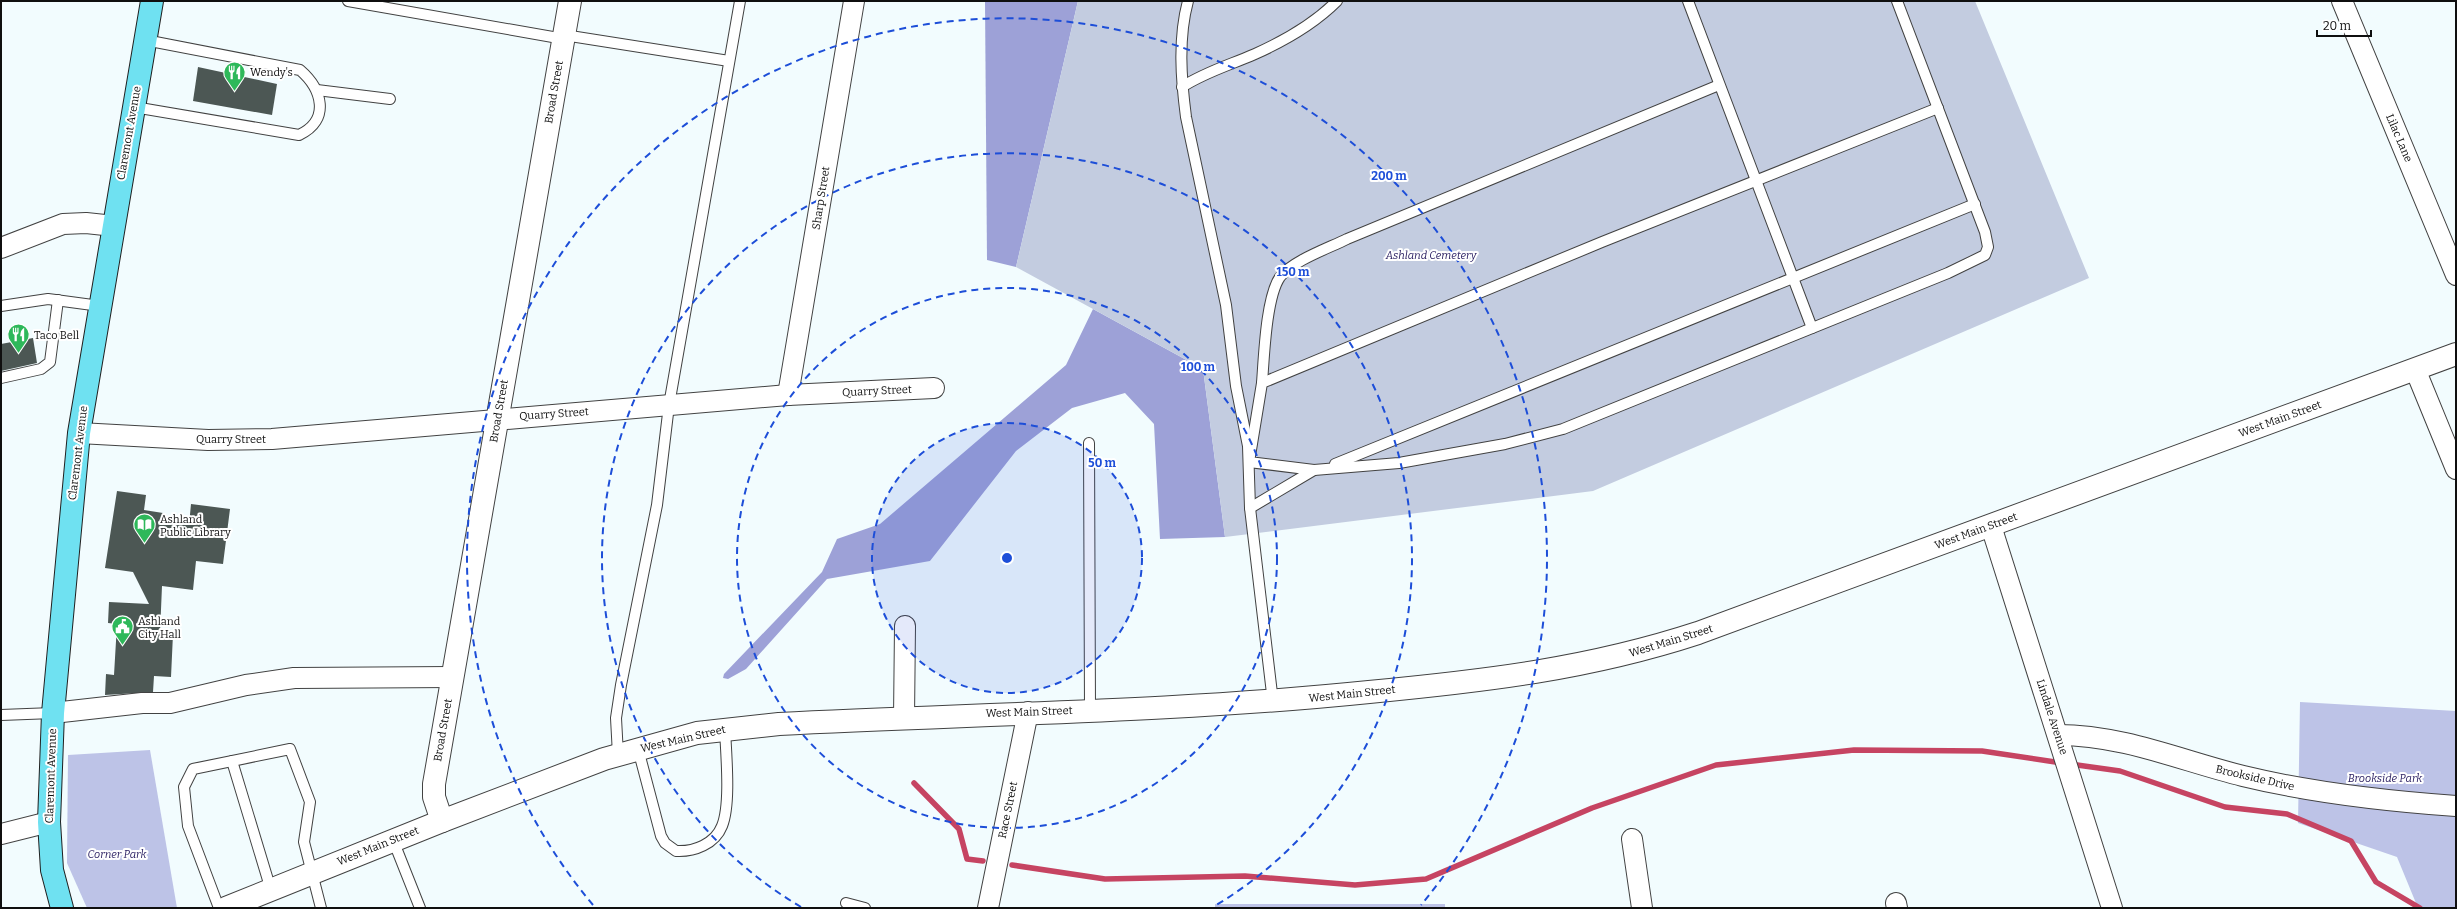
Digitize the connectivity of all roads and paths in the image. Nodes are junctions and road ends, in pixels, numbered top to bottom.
1 (152, 1) edge
2 (348, 1) edge
3 (570, 1) edge
4 (740, 1) edge
5 (854, 1) edge
6 (1337, 1) edge
7 (1688, 1) edge
8 (1897, 1) edge
9 (2342, 1) edge
10 (1187, 2) edge
11 (564, 37) junction
12 (145, 40) junction
13 (729, 61) junction
14 (1719, 85) junction
15 (1182, 87) junction
16 (317, 90) junction
17 (390, 99) dead end
18 (134, 106) junction
19 (1938, 108) junction
20 (1754, 181) junction
21 (1975, 204) junction
22 (114, 226) junction
23 (1, 248) edge
24 (2456, 275) edge
25 (1793, 278) junction
26 (58, 300) junction
27 (1, 306) edge
28 (100, 306) junction
29 (1812, 328) junction
30 (2456, 354) edge
31 (2415, 369) junction
32 (1, 378) edge
33 (1262, 383) junction
34 (934, 388) dead end
35 (788, 395) junction
36 (668, 405) junction
37 (498, 418) junction
38 (79, 433) junction
39 (1089, 443) dead end
40 (1249, 462) junction
41 (1326, 468) junction
42 (2456, 469) edge
43 (1314, 470) junction
44 (1250, 508) junction
45 (1991, 526) junction
46 (905, 626) dead end
47 (452, 677) junction
48 (1273, 702) junction
49 (1090, 710) junction
50 (1028, 712) junction
51 (53, 713) junction
52 (1, 715) edge
53 (904, 718) junction
54 (725, 728) junction
55 (2060, 739) junction
56 (628, 752) junction
57 (232, 761) junction
58 (2456, 806) edge
59 (442, 821) junction
60 (49, 822) junction
61 (1, 834) edge
62 (1632, 839) dead end
63 (393, 840) junction
64 (312, 873) junction
65 (270, 890) junction
66 (846, 903) dead end
67 (62, 908) edge
68 (219, 908) edge
69 (226, 908) edge
70 (321, 908) edge
71 (420, 908) edge
72 (865, 908) edge
73 (988, 908) edge
74 (1642, 908) edge
75 (2112, 908) edge

1 - 12 main road, Claremont Avenue
2 - 11 lane
3 - 11 street, Broad Street
4 - 13 lane
5 - 35 street, Sharp Street
6 - 15 lane
7 - 14 lane
8 - 19 lane
9 - 24 street, Lilac Lane
10 - 15 lane
11 - 13 lane
11 - 37 street, Broad Street
12 - 16 lane
12 - 18 main road, Claremont Avenue
13 - 36 lane
14 - 20 lane
14 - 33 lane
15 - 40 lane
16 - 17 lane
16 - 18 lane
18 - 22 main road, Claremont Avenue
19 - 20 lane
19 - 21 lane
20 - 25 lane
20 - 33 lane
21 - 25 lane
21 - 29 lane
22 - 23 street
22 - 28 main road, Claremont Avenue
25 - 29 lane
25 - 41 lane
26 - 27 lane
26 - 28 lane
26 - 32 lane
28 - 38 main road, Claremont Avenue
29 - 41 lane
30 - 31 street, West Main Street
31 - 42 street
31 - 45 street, West Main Street
33 - 40 lane
34 - 35 street, Quarry Street
35 - 36 street, Quarry Street
36 - 37 street, Quarry Street
36 - 56 lane
37 - 38 street, Quarry Street
37 - 47 street, Broad Street
38 - 51 main road, Claremont Avenue
39 - 49 lane
40 - 43 lane
40 - 44 lane
41 - 43 lane
43 - 44 lane
44 - 48 lane
45 - 48 street, West Main Street
45 - 55 street, Lindale Avenue
46 - 53 street
47 - 51 street
47 - 59 street, Broad Street
48 - 49 street, West Main Street
49 - 50 street, West Main Street
50 - 53 street, West Main Street
50 - 73 street, Race Street
51 - 52 lane
51 - 60 main road, Claremont Avenue
53 - 54 street, West Main Street
54 - 56 street, West Main Street
54 - 56 lane
55 - 58 street, Brookside Drive
55 - 75 street, Lindale Avenue
56 - 59 street, West Main Street
57 - 64 lane
57 - 65 lane
57 - 68 lane
59 - 63 street, West Main Street
60 - 61 street
60 - 67 main road, Claremont Avenue
62 - 74 street
63 - 64 street, West Main Street
63 - 71 lane
64 - 65 street, West Main Street
64 - 70 lane
65 - 69 street, West Main Street
66 - 72 lane

